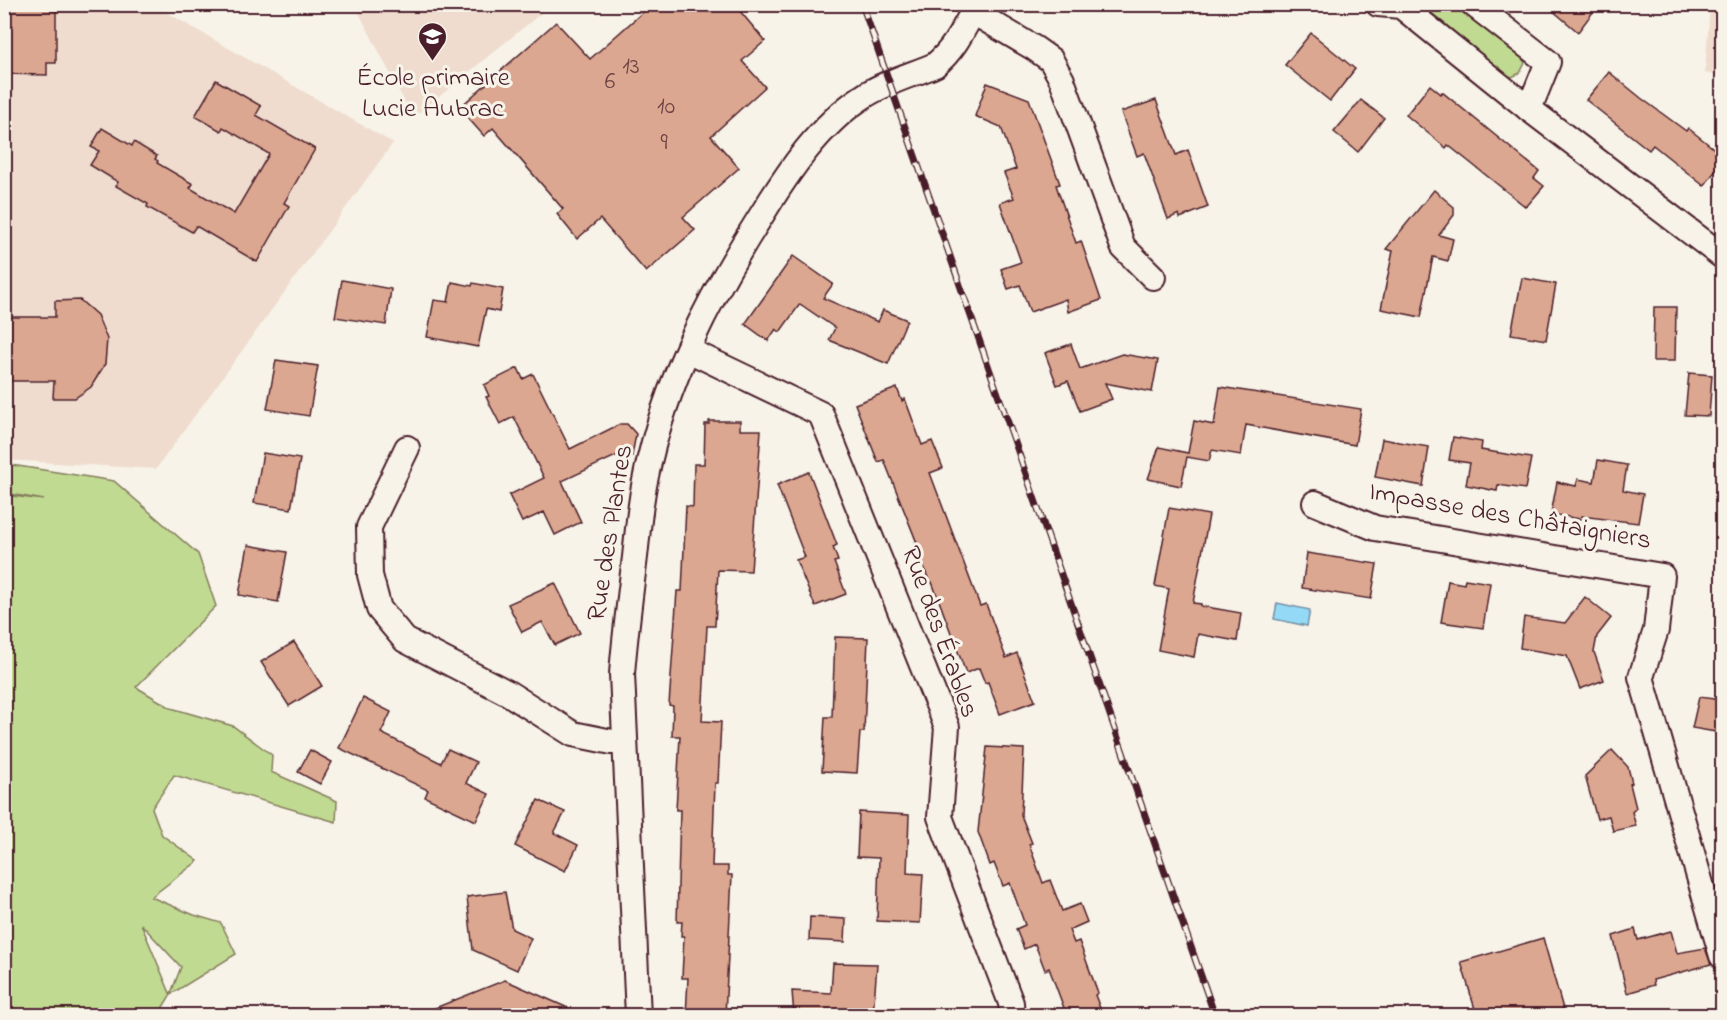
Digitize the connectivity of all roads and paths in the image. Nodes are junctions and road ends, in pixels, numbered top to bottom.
1 (1473, 4) edge
2 (1394, 5) edge
3 (975, 8) edge
4 (1529, 109) junction
5 (1722, 256) edge
6 (1153, 277) dead end
7 (687, 350) junction
8 (407, 448) dead end
9 (1315, 503) dead end
10 (625, 741) junction
11 (1722, 956) edge
12 (638, 1016) edge
13 (1012, 1016) edge

1 - 4 street
2 - 4 street
3 - 6 street
3 - 7 street, Rue des Plantes
4 - 5 street
7 - 10 street, Rue des Plantes
7 - 13 street, Rue des Érables
8 - 10 street
9 - 11 street, Impasse des Châtaigniers
10 - 12 street, Rue des Plantes

